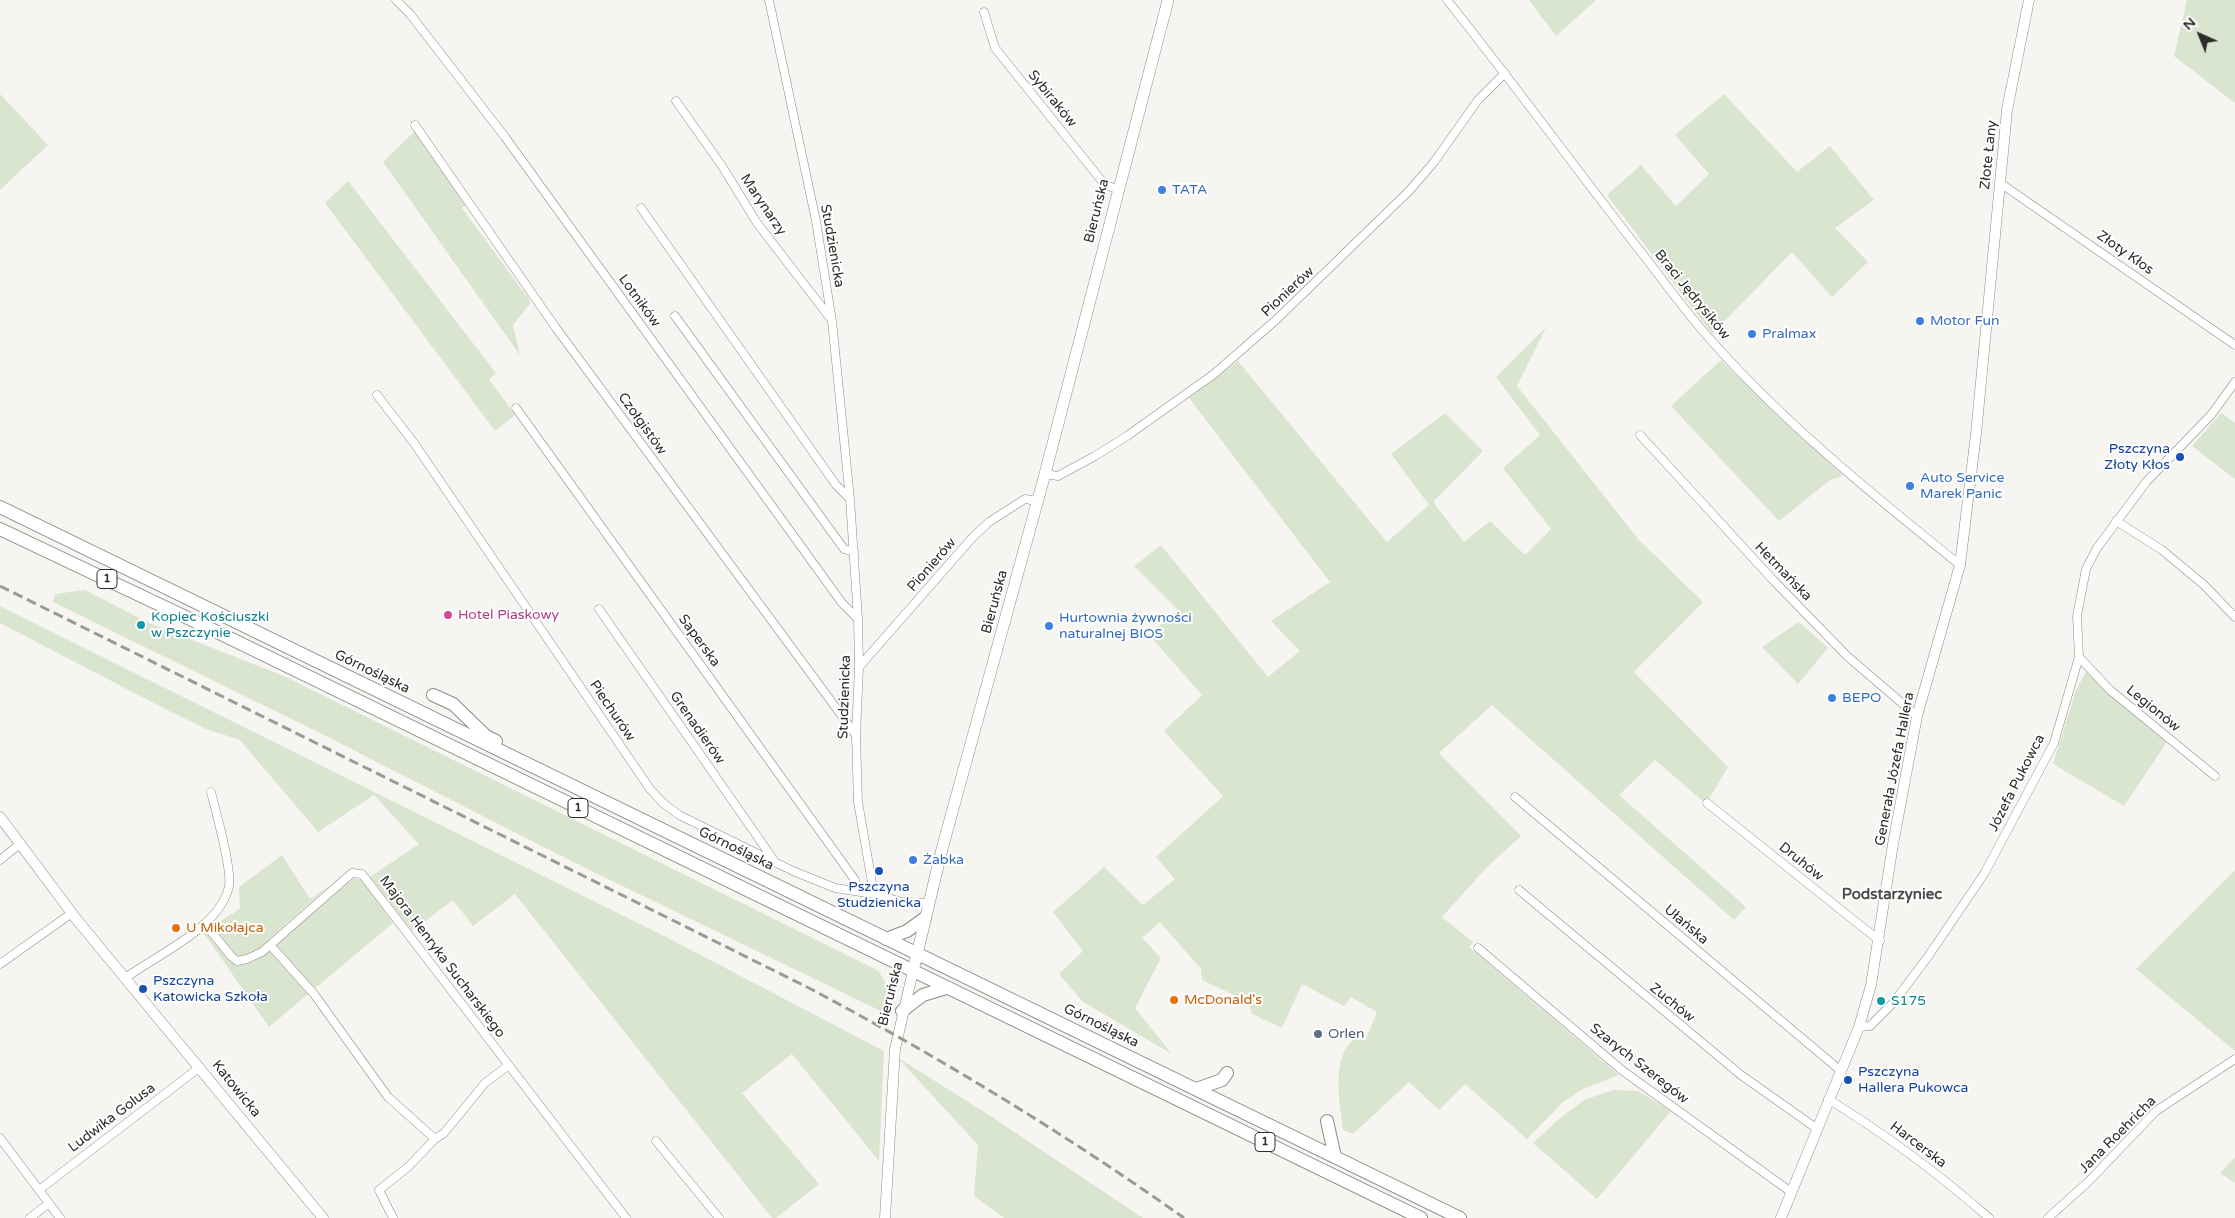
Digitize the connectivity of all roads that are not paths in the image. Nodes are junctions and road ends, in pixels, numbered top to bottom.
1 (396, 0) edge
2 (769, 0) edge
3 (1168, 0) edge
4 (1447, 0) edge
5 (2029, 0) edge
6 (984, 12) dead end
7 (1505, 72) junction
8 (676, 101) dead end
9 (415, 125) dead end
10 (2000, 183) junction
11 (1118, 188) junction
12 (640, 208) dead end
13 (1988, 314) joint
14 (676, 316) dead end
15 (832, 321) junction
16 (2235, 345) edge
17 (2235, 382) edge
18 (377, 395) dead end
19 (516, 408) dead end
20 (1640, 435) dead end
21 (1045, 474) junction
22 (850, 499) junction
23 (1037, 501) junction
24 (0, 507) edge
25 (2116, 521) junction
26 (0, 529) edge
27 (854, 552) junction
28 (1960, 565) junction
29 (599, 610) dead end
30 (2235, 617) edge
31 (858, 619) junction
32 (2079, 657) junction
33 (859, 667) junction
34 (433, 695) dead end
35 (1917, 716) junction
36 (856, 734) junction
37 (514, 758) junction
38 (2215, 776) dead end
39 (211, 792) dead end
40 (1515, 797) dead end
41 (1707, 802) dead end
42 (0, 817) edge
43 (20, 844) junction
44 (0, 860) edge
45 (774, 861) junction
46 (1518, 890) dead end
47 (855, 891) junction
48 (874, 894) junction
49 (929, 903) junction
50 (72, 913) junction
51 (926, 918) junction
52 (205, 924) junction
53 (886, 939) junction
54 (1880, 941) junction
55 (270, 945) junction
56 (1478, 948) dead end
57 (917, 954) junction
58 (0, 964) edge
59 (912, 971) junction
60 (126, 978) junction
61 (946, 988) junction
62 (902, 1010) junction
63 (1859, 1027) junction
64 (2235, 1059) edge
65 (508, 1065) junction
66 (200, 1067) junction
67 (1841, 1071) junction
68 (1227, 1073) dead end
69 (1196, 1089) junction
70 (1828, 1098) junction
71 (1327, 1121) dead end
72 (1816, 1128) junction
73 (0, 1138) edge
74 (435, 1139) junction
75 (656, 1141) dead end
76 (1335, 1157) junction
77 (39, 1190) junction
78 (1791, 1192) junction
79 (50, 1203) junction
80 (30, 1218) edge
81 (60, 1218) edge
82 (323, 1218) edge
83 (393, 1218) edge
84 (626, 1218) edge
85 (719, 1218) edge
86 (885, 1218) edge
87 (1421, 1218) edge
88 (1460, 1218) edge
89 (1781, 1218) edge
90 (1988, 1218) edge
91 (2048, 1218) edge

1 - 31 street, Lotników
2 - 15 street, Studzienicka
3 - 11 main road, Bieruńska
4 - 7 street, Braci Jędrysików
5 - 10 street, Złote Łany
6 - 11 street, Sybiraków
7 - 21 street, Pionierów
7 - 28 street, Braci Jędrysików
8 - 15 street, Marynarzy
9 - 36 street, Czołgistów
10 - 13 street, Złote Łany
10 - 16 street, Złoty Kłos
11 - 21 main road, Bieruńska
12 - 22 street
13 - 28 street, Generała Józefa Hallera
14 - 27 street, Lotników
15 - 22 street, Studzienicka
17 - 25 street, Józefa Pukowca
18 - 45 street, Piechurów
19 - 47 street, Saperska
20 - 35 street, Hetmańska
21 - 23 main road, Bieruńska
22 - 27 street, Studzienicka
23 - 33 street, Pionierów
23 - 49 main road, Bieruńska
24 - 37 main road, Górnośląska / 1
25 - 30 street
25 - 32 street, Józefa Pukowca
26 - 59 main road, 1
27 - 31 street, Studzienicka
28 - 35 street, Generała Józefa Hallera
29 - 45 street, Grenadierów
31 - 33 street, Studzienicka
32 - 38 street, Legionów
32 - 63 street, Józefa Pukowca
33 - 36 street, Studzienicka
34 - 37 main road
35 - 54 street, Generała Józefa Hallera
36 - 48 street, Studzienicka
37 - 53 main road, Górnośląska / 1
39 - 52 street
40 - 67 street, Ułańska
41 - 54 street, Druhów
42 - 43 street, Katowicka
43 - 44 street
43 - 50 street, Katowicka
45 - 47 street, Piechurów
46 - 72 street, Zuchów
47 - 48 street, Piechurów
48 - 49 street, Piechurów
49 - 51 main road, Bieruńska
50 - 58 street
50 - 60 street, Katowicka
51 - 53 main road
51 - 57 main road, Bieruńska
52 - 55 street, Majora Henryka Sucharskiego
52 - 60 street
53 - 57 main road, Górnośląska / 1
54 - 63 street, Generała Józefa Hallera
55 - 65 street, Majora Henryka Sucharskiego
55 - 74 street
56 - 78 street, Szarych Szeregów
57 - 59 main road, Bieruńska
57 - 69 main road, Górnośląska / 1
59 - 61 main road, 1
59 - 62 street, Bieruńska
60 - 66 street, Katowicka
61 - 62 main road
61 - 87 main road, 1
62 - 86 street, Bieruńska
63 - 67 street, Generała Józefa Hallera
64 - 91 street, Jana Roehricha
65 - 74 street
65 - 84 street, Majora Henryka Sucharskiego
66 - 77 street, Ludwika Golusa
66 - 82 street, Katowicka
67 - 70 street, Generała Józefa Hallera
68 - 69 main road
69 - 76 main road, Górnośląska / 1
70 - 72 street, Generała Józefa Hallera
70 - 90 street, Harcerska
71 - 76 main road
72 - 78 street, Generała Józefa Hallera
73 - 77 street
74 - 83 street
75 - 85 street
76 - 88 main road, Górnośląska / 1
77 - 79 street
78 - 89 street, Generała Józefa Hallera
79 - 80 street
79 - 81 street

